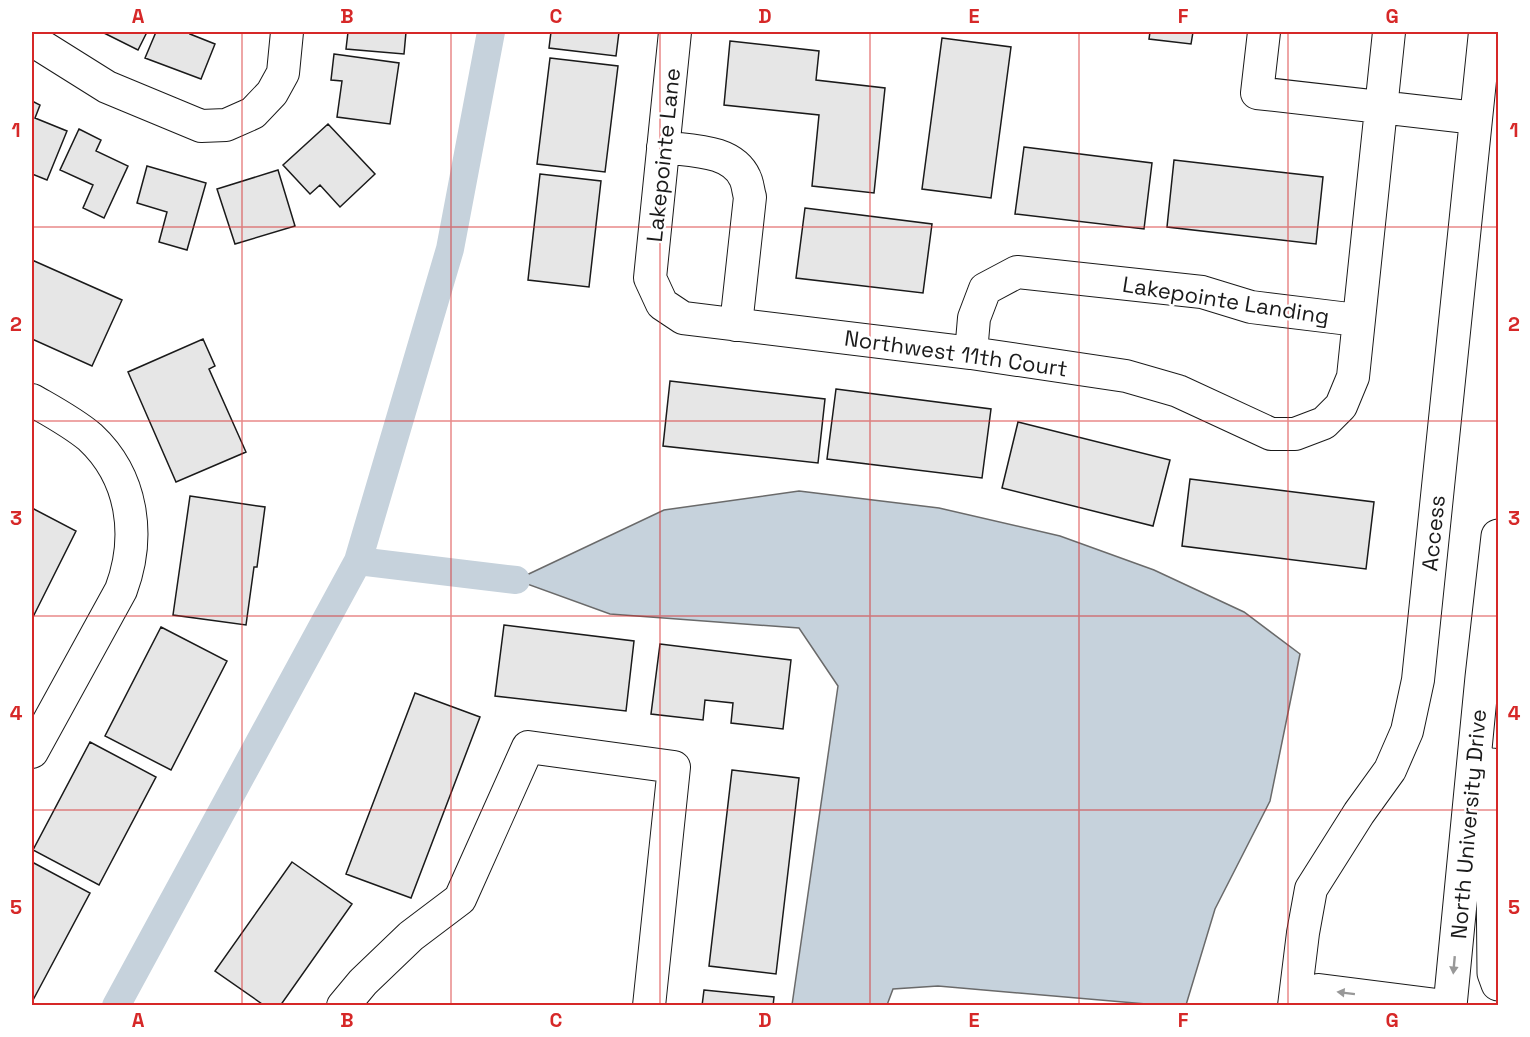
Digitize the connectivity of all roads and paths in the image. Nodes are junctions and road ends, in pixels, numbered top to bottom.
1 (287, 32) edge
2 (675, 32) edge
3 (1264, 32) edge
4 (1389, 32) edge
5 (1485, 32) edge
6 (32, 40) edge
7 (1380, 108) junction
8 (1476, 118) junction
9 (663, 147) junction
10 (650, 278) joint
11 (1357, 320) junction
12 (735, 325) junction
13 (971, 353) junction
14 (32, 400) edge
15 (1271, 434) joint
16 (1498, 536) edge
17 (1482, 677) junction
18 (32, 752) edge
19 (1498, 984) edge
20 (343, 1005) edge
21 (649, 1005) edge
22 (1294, 1005) edge
23 (1303, 1005) edge
24 (1445, 1005) edge
25 (1450, 1005) edge

1 - 6 street
2 - 9 street, Lakepointe Lane
3 - 7 street
4 - 7 street, Lakepointe Landing
5 - 8 street, Access
7 - 8 street
7 - 11 street, Lakepointe Landing
8 - 22 street, Access
9 - 10 street, Lakepointe Lane
9 - 12 street
10 - 12 street, Northwest 11th Court
11 - 13 street, Lakepointe Landing
11 - 15 street, Lakepointe Landing
12 - 13 street, Northwest 11th Court
13 - 15 street, Northwest 11th Court
14 - 18 street
16 - 17 main road, North University Drive
17 - 19 main road
17 -> 25 main road, North University Drive
20 - 21 street
24 -> 23 street

